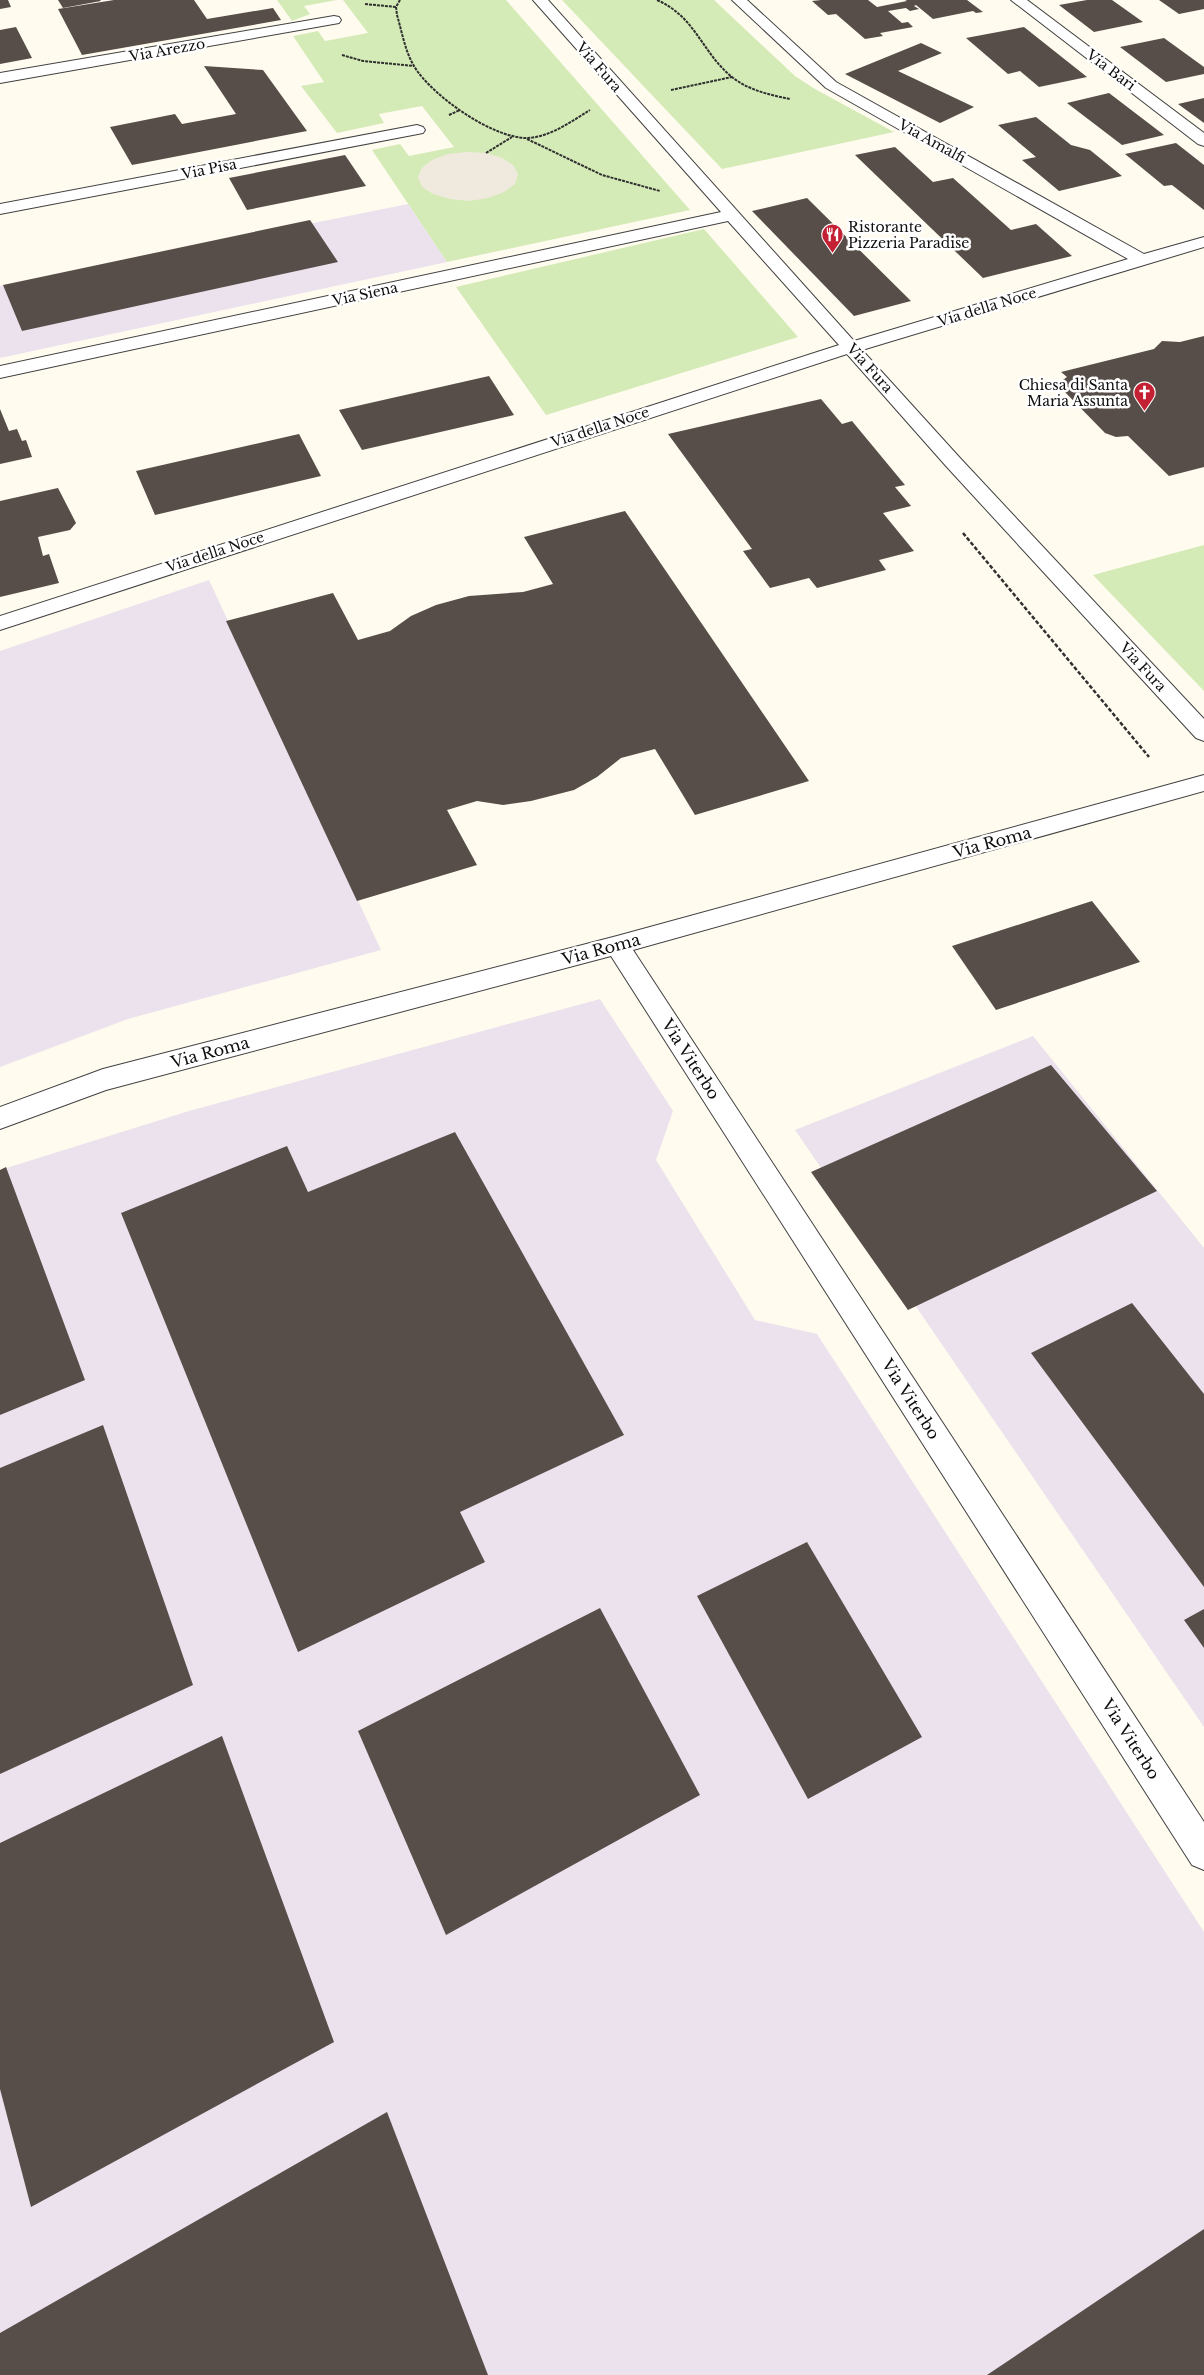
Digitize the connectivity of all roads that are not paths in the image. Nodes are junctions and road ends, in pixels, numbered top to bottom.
1 (540, 0) edge
2 (738, 0) edge
3 (1018, 0) edge
4 (334, 20) dead end
5 (0, 78) edge
6 (417, 130) dead end
7 (1204, 141) edge
8 (0, 209) edge
9 (730, 215) junction
10 (1204, 242) edge
11 (1142, 260) junction
12 (851, 347) junction
13 (0, 372) edge
14 (0, 623) edge
15 (1204, 733) edge
16 (1204, 783) edge
17 (617, 946) junction
18 (0, 1118) edge
19 (1204, 1853) edge

1 - 9 street, Via Fura
2 - 11 street, Via Amalfi
3 - 7 street, Via Bari
4 - 5 street, Via Arezzo
6 - 8 street, Via Pisa
9 - 12 street, Via Fura
9 - 13 street, Via Siena
10 - 11 street, Via della Noce
11 - 12 street, Via della Noce
12 - 14 street, Via della Noce
12 - 15 street, Via Fura
16 - 17 street, Via Roma
17 - 18 street, Via Roma
17 - 19 street, Via Viterbo

